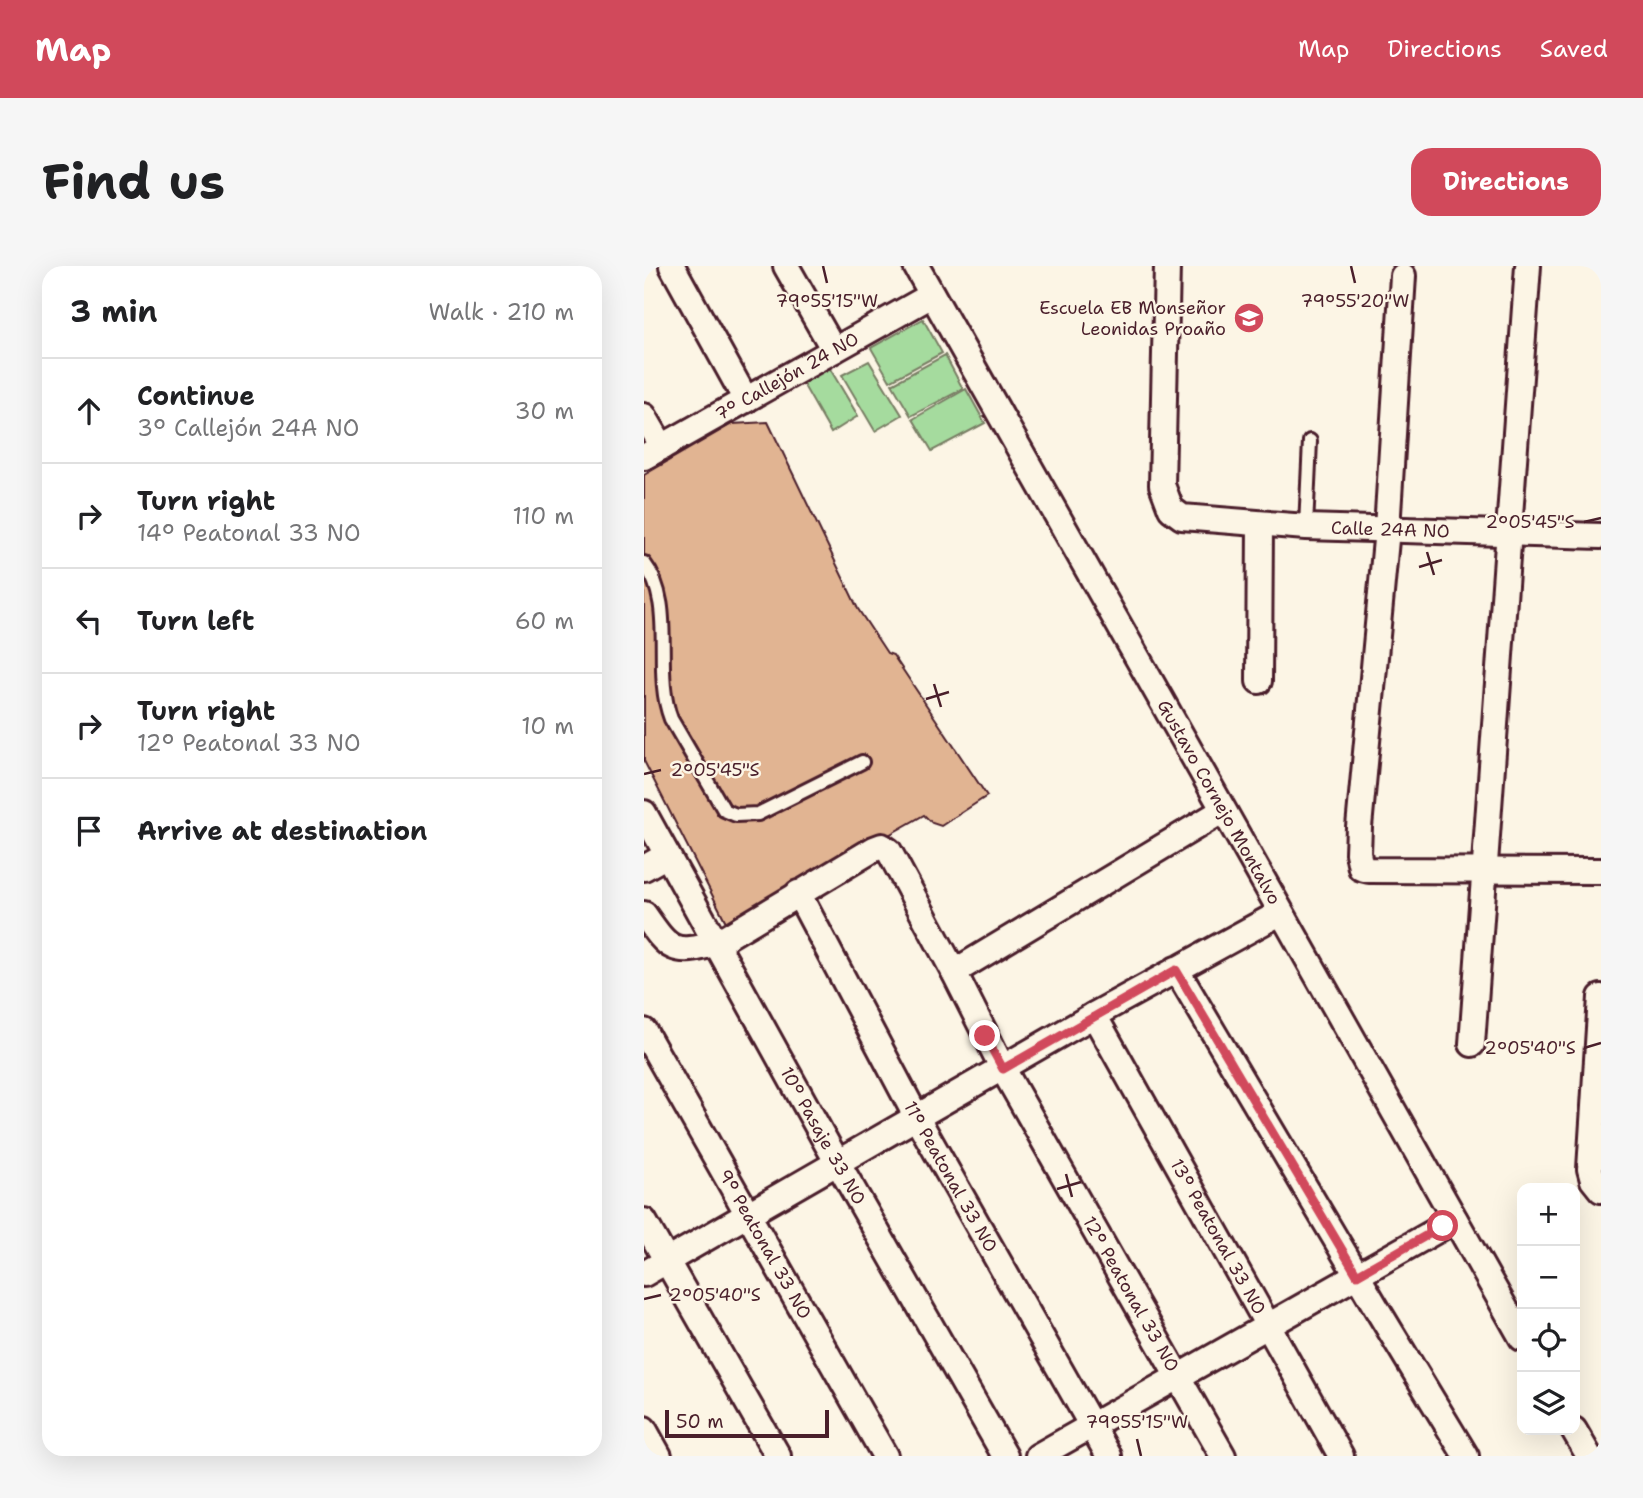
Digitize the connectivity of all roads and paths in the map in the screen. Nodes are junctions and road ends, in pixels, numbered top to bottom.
1 (672, 266) edge
2 (786, 266) edge
3 (916, 266) edge
4 (1167, 266) edge
5 (1528, 266) edge
6 (1403, 276) dead end
7 (932, 295) junction
8 (834, 350) junction
9 (746, 400) junction
10 (644, 416) edge
11 (1310, 441) dead end
12 (653, 452) edge
13 (1260, 524) junction
14 (1306, 527) junction
15 (1387, 529) junction
16 (1509, 533) junction
17 (1601, 536) edge
18 (644, 563) edge
19 (1259, 681) dead end
20 (862, 762) dead end
21 (1222, 811) junction
22 (644, 813) edge
23 (667, 855) junction
24 (644, 868) edge
25 (1483, 870) junction
26 (1601, 871) edge
27 (797, 893) junction
28 (1280, 913) junction
29 (644, 914) edge
30 (717, 943) junction
31 (1176, 970) junction
32 (954, 972) junction
33 (1601, 997) edge
34 (1094, 1015) junction
35 (644, 1031) edge
36 (1472, 1044) dead end
37 (1003, 1069) junction
38 (917, 1118) junction
39 (839, 1163) junction
40 (1601, 1190) edge
41 (748, 1214) junction
42 (1455, 1220) junction
43 (644, 1221) edge
44 (666, 1261) junction
45 (644, 1274) edge
46 (1357, 1275) junction
47 (1268, 1328) junction
48 (1517, 1329) edge
49 (1178, 1377) junction
50 (1092, 1426) junction
51 (644, 1429) edge
52 (1577, 1435) edge
53 (659, 1456) edge
54 (778, 1456) edge
55 (885, 1456) edge
56 (1005, 1456) edge
57 (1038, 1456) edge
58 (1109, 1456) edge
59 (1223, 1456) edge
60 (1341, 1456) edge
61 (1466, 1456) edge
62 (1589, 1456) edge

1 - 9 street
2 - 8 street
3 - 7 street, Gustavo Cornejo Montalvo
4 - 13 street, Calle 24A NO
5 - 16 street
6 - 15 street
7 - 8 street, 7° Callejón 24 NO
7 - 21 street, Gustavo Cornejo Montalvo
8 - 9 street, 7° Callejón 24 NO
9 - 12 street, 7° Callejón 24 NO
10 - 12 street
11 - 14 lane
13 - 14 street, Calle 24A NO
13 - 19 street
14 - 15 street, Calle 24A NO
15 - 16 street, Calle 24A NO
15 - 25 street
16 - 17 street, Calle 24A NO
16 - 25 street
18 - 20 lane
21 - 28 street, Gustavo Cornejo Montalvo
21 - 32 street
22 - 23 street, 10° Pasaje 33 NO
23 - 24 street
23 - 30 street, 10° Pasaje 33 NO
25 - 26 street
25 - 36 street
27 - 30 street
27 - 32 street, 12° Peatonal 33 NO
27 - 38 street, 11° Peatonal 33 NO
28 - 31 street
28 - 42 street, Gustavo Cornejo Montalvo
29 - 30 street
30 - 39 street, 10° Pasaje 33 NO
31 - 34 street
31 - 46 street
32 - 37 street, 12° Peatonal 33 NO
33 - 40 street
34 - 37 street
34 - 47 street, 13° Peatonal 33 NO
35 - 41 street, 9° Peatonal 33 NO
37 - 38 street
37 - 49 street, 12° Peatonal 33 NO
38 - 39 street
38 - 50 street, 11° Peatonal 33 NO
39 - 41 street
39 - 56 street, 10° Pasaje 33 NO
41 - 44 street
41 - 55 street, 9° Peatonal 33 NO
42 - 46 street
42 - 48 street, Gustavo Cornejo Montalvo
43 - 44 street
44 - 45 street
44 - 54 street
46 - 47 street
46 - 61 street
47 - 49 street
47 - 60 street, 13° Peatonal 33 NO
49 - 50 street
49 - 59 street, 12° Peatonal 33 NO
50 - 57 street
50 - 58 street, 11° Peatonal 33 NO
51 - 53 street
52 - 62 street

